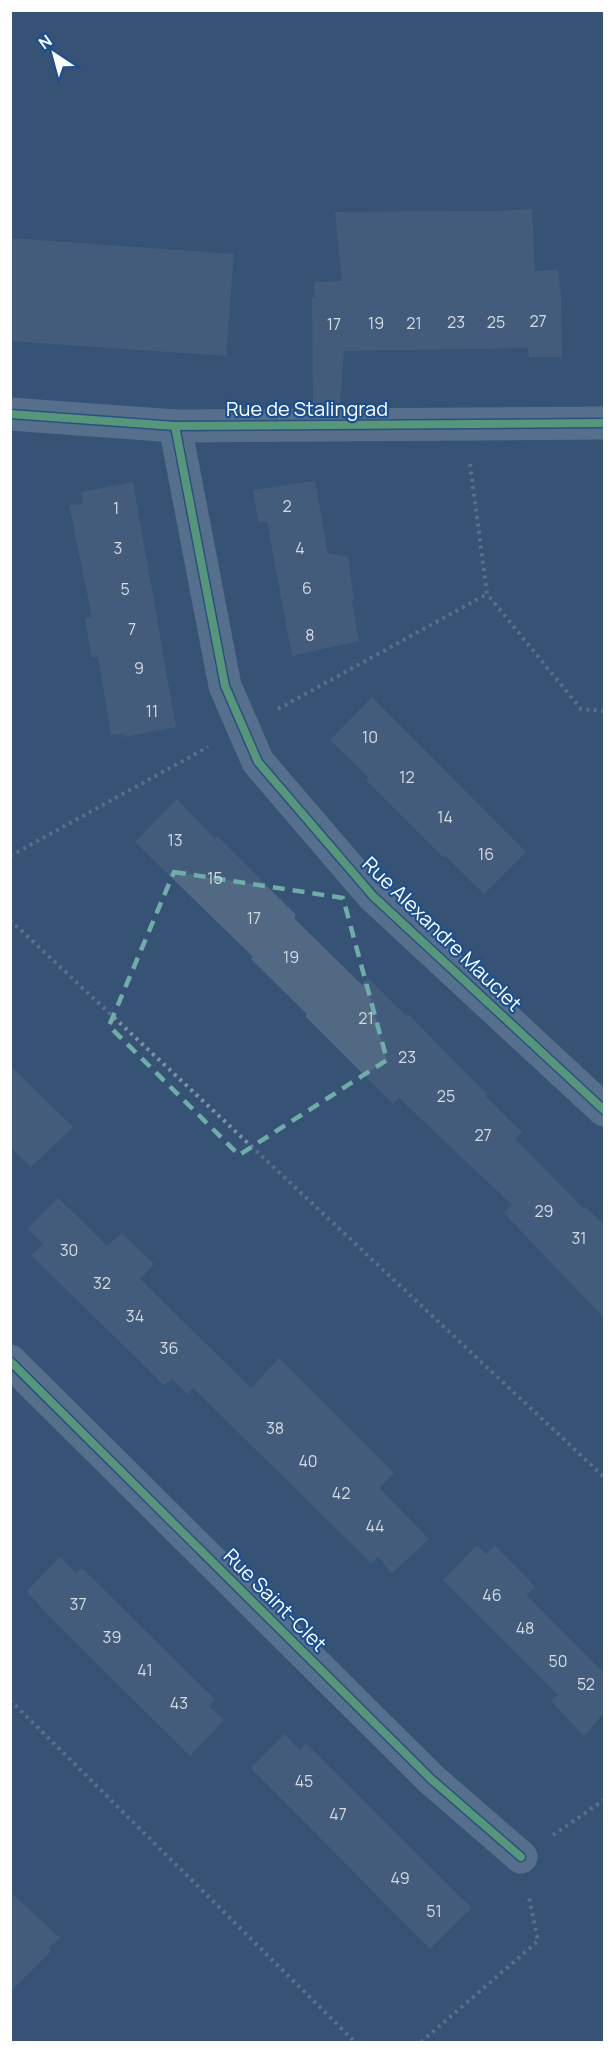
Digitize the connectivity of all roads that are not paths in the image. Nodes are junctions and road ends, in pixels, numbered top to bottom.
1 (10, 414) edge
2 (604, 423) edge
3 (174, 426) junction
4 (604, 1110) edge
5 (10, 1361) edge
6 (521, 1857) road end

1 - 3 street, Rue de Stalingrad
2 - 3 street, Rue de Stalingrad
3 - 4 street, Rue Alexandre Mauclet
5 - 6 street, Rue Saint-Clet

